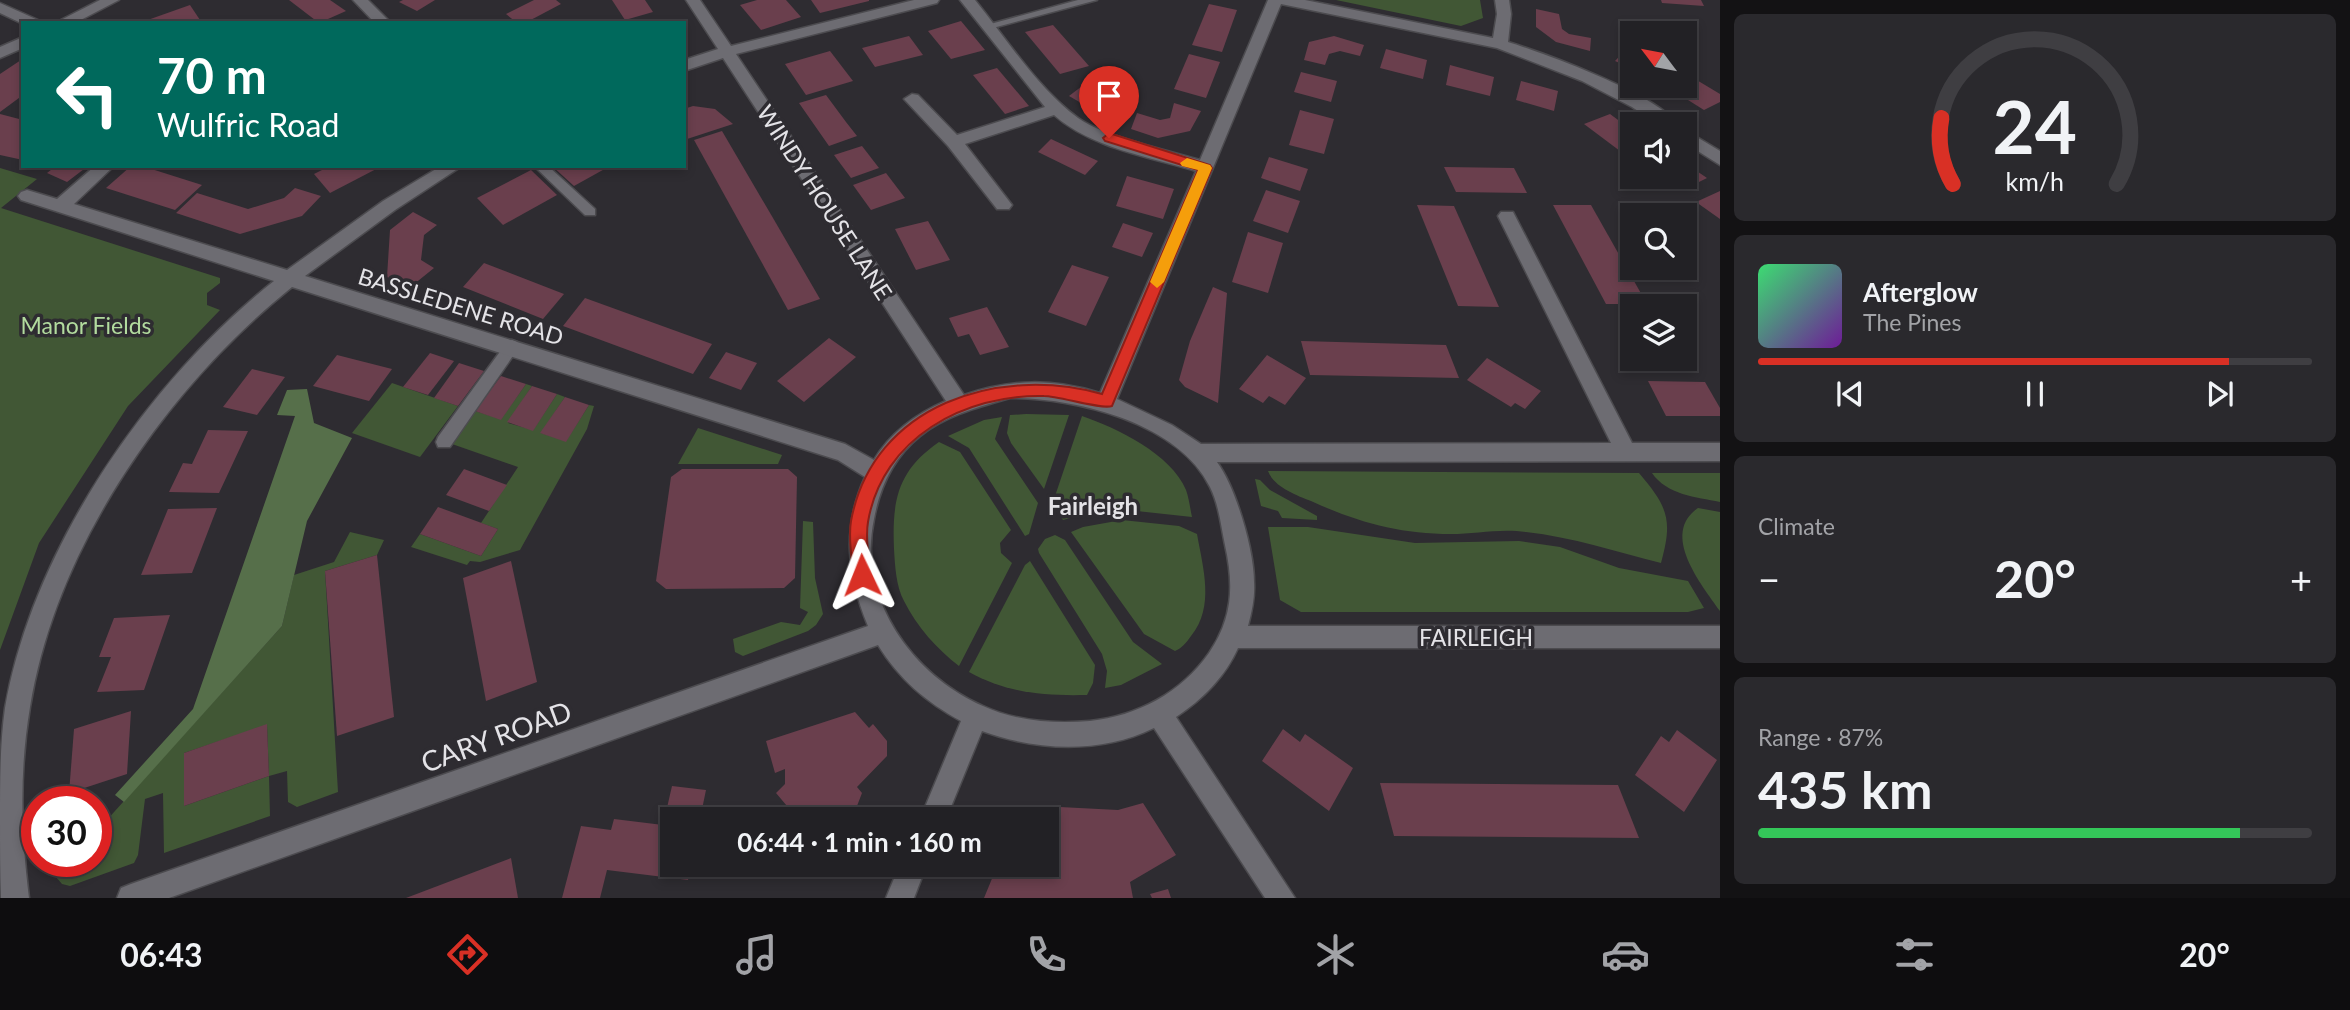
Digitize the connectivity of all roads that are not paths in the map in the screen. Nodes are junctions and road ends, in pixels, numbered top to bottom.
1 (112, 0) edge
2 (360, 0) edge
3 (693, 0) edge
4 (932, 0) edge
5 (967, 0) edge
6 (1091, 0) edge
7 (1275, 0) edge
8 (1283, 0) edge
9 (1502, 0) edge
10 (0, 6) edge
11 (29, 21) edge
12 (66, 21) edge
13 (382, 21) edge
14 (989, 26) junction
15 (1500, 44) junction
16 (727, 52) junction
17 (686, 65) edge
18 (912, 99) dead end
19 (1057, 109) junction
20 (1652, 112) edge
21 (954, 142) junction
22 (1697, 143) edge
23 (1720, 159) edge
24 (104, 168) edge
25 (451, 168) edge
26 (542, 168) edge
27 (1206, 168) junction
28 (27, 196) dead end
29 (1003, 205) dead end
30 (61, 206) junction
31 (590, 212) dead end
32 (1507, 216) dead end
33 (288, 276) junction
34 (512, 346) junction
35 (1106, 402) junction
36 (958, 403) junction
37 (444, 442) dead end
38 (1626, 452) junction
39 (1720, 452) edge
40 (1196, 453) junction
41 (876, 473) junction
42 (882, 632) junction
43 (1232, 638) junction
44 (1720, 638) edge
45 (1159, 714) junction
46 (976, 716) junction
47 (938, 807) edge
48 (909, 877) edge
49 (15, 898) edge
50 (131, 898) edge
51 (900, 898) edge
52 (1281, 898) edge

1 - 12 street
2 - 13 street
3 - 16 street, WINDY HOUSE LANE
4 - 16 street
5 - 14 street
6 - 14 lane
7 - 27 street
8 - 15 street
9 - 15 street
10 - 11 street
14 - 19 street
15 - 20 street
16 - 17 street
16 - 36 street, WINDY HOUSE LANE
18 - 21 street
19 - 21 street
19 - 27 street
21 - 29 street
22 - 23 street
24 - 30 street
25 - 33 street
26 - 31 lane
27 - 35 street
28 - 30 street, BASSLEDENE ROAD
30 - 33 street, BASSLEDENE ROAD
32 - 38 street
33 - 34 street, BASSLEDENE ROAD
33 - 49 street
34 - 37 lane
34 - 41 street, BASSLEDENE ROAD
35 - 36 street
35 - 40 street
36 - 41 street
38 - 39 street
38 - 40 street
40 - 43 street
41 - 42 street
42 - 46 street
42 - 50 street, CARY ROAD
43 - 44 street, FAIRLEIGH
43 - 45 street
45 - 46 street
45 - 52 street
46 - 47 street
48 - 51 street

